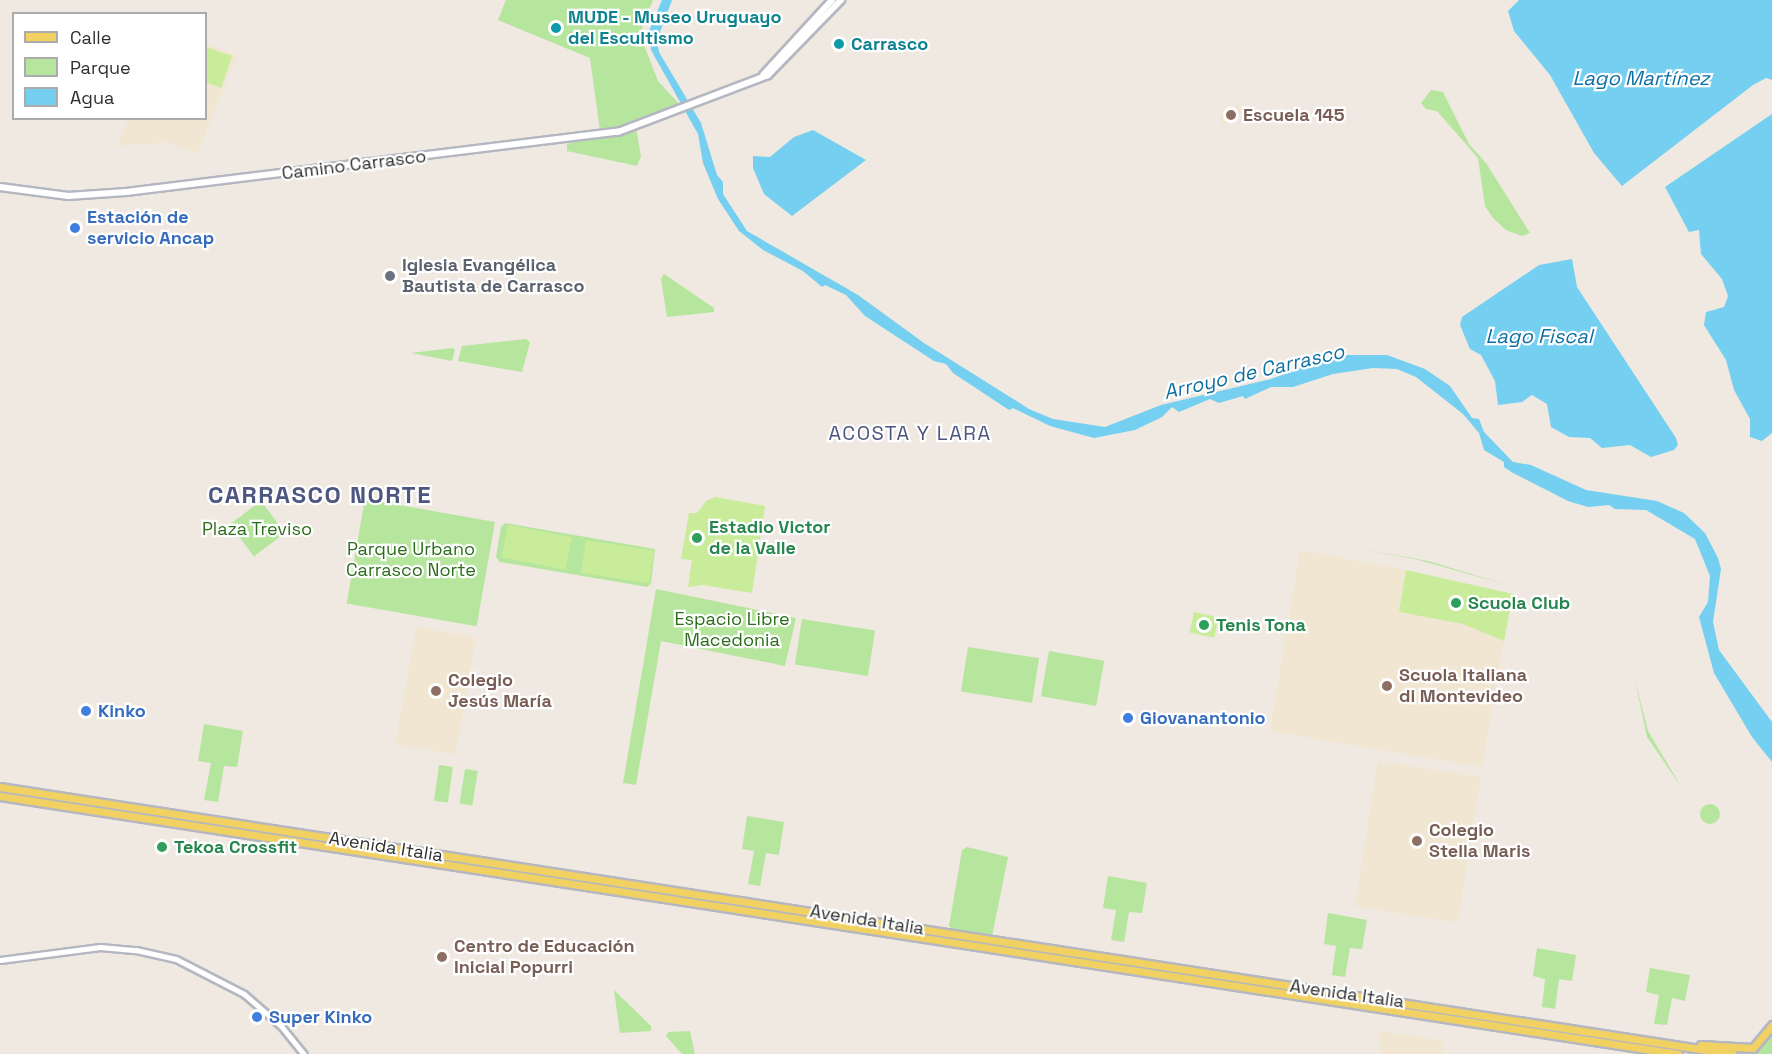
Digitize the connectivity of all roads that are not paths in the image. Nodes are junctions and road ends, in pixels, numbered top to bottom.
1 (832, 0) edge
2 (841, 0) edge
3 (762, 76) junction
4 (0, 187) edge
5 (2, 792) edge
6 (606, 880) junction
7 (573, 884) junction
8 (639, 885) junction
9 (605, 889) junction
10 (0, 960) edge
11 (1772, 1025) edge
12 (1696, 1047) junction
13 (304, 1054) edge
14 (1678, 1054) edge
15 (1733, 1054) edge

1 - 3 main road
2 - 3 main road
3 - 4 main road, Camino Carrasco
5 - 6 main road, Avenida Italia
5 - 7 main road, Avenida Italia
6 - 7 main road
6 - 8 main road, Avenida Italia
7 - 9 main road, Avenida Italia
8 - 9 main road
8 - 12 main road, Avenida Italia
9 - 14 main road, Avenida Italia
10 - 13 street
11 - 12 main road
12 - 15 main road, Avenida Italia

